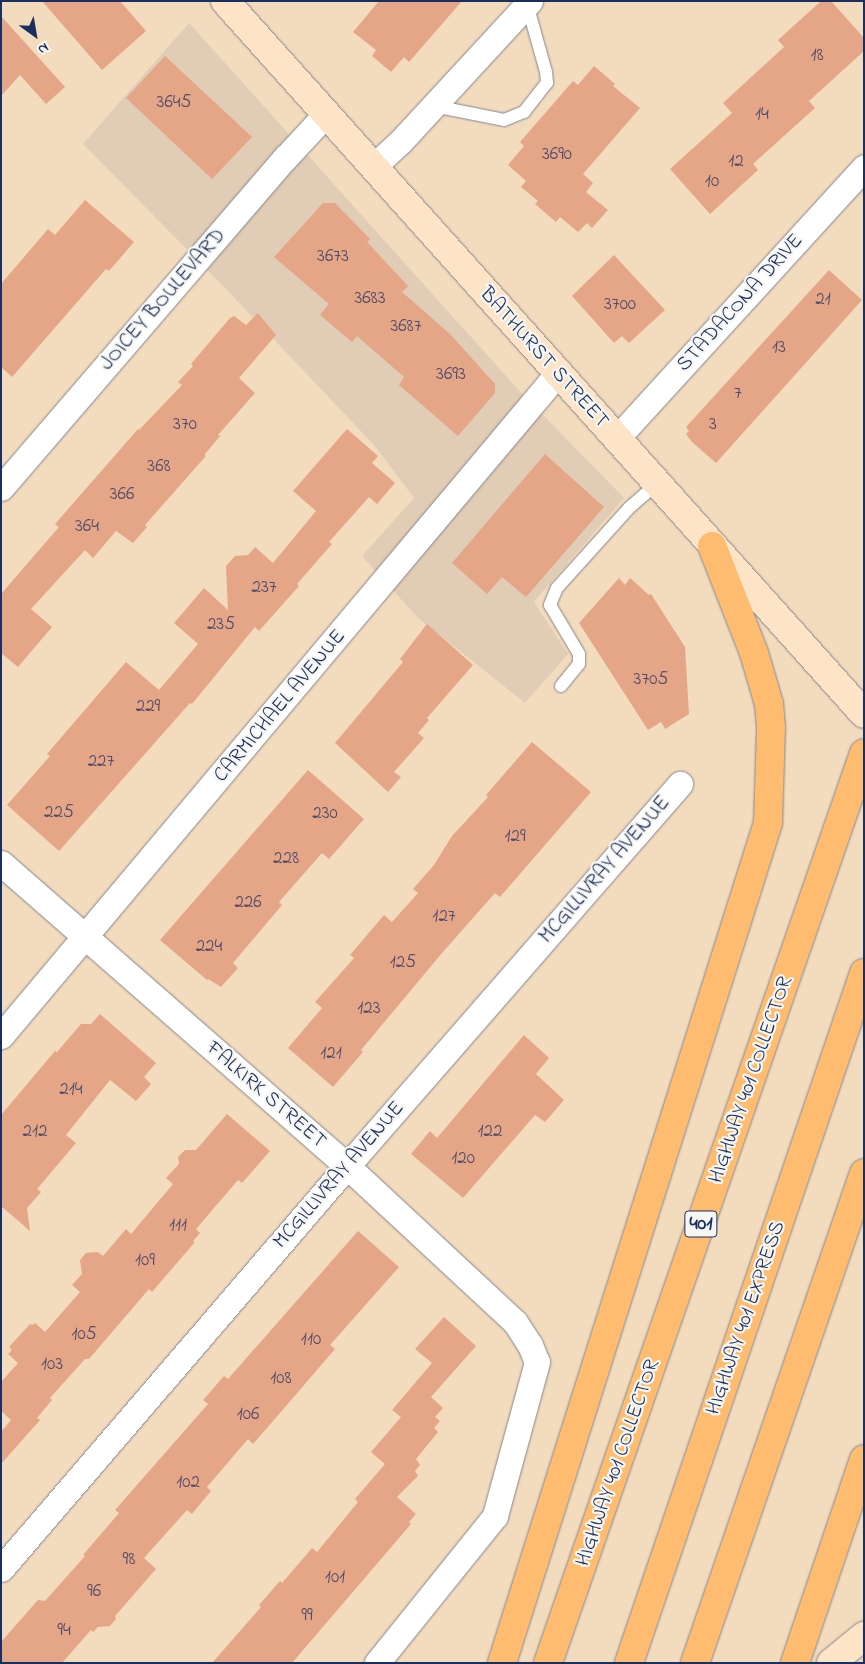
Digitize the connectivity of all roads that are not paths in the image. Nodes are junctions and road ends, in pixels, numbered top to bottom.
1 (225, 1) edge
2 (529, 3) edge
3 (434, 106) junction
4 (326, 114) junction
5 (373, 167) junction
6 (864, 167) edge
7 (557, 374) junction
8 (616, 439) junction
9 (657, 484) junction
10 (1, 488) edge
11 (712, 546) junction
12 (561, 686) dead end
13 (864, 714) edge
14 (864, 753) edge
15 (680, 784) dead end
16 (1, 863) edge
17 (87, 937) junction
18 (864, 973) edge
19 (1, 1036) edge
20 (346, 1166) junction
21 (864, 1174) edge
22 (864, 1459) edge
23 (1, 1569) edge
24 (864, 1636) edge
25 (377, 1663) edge
26 (502, 1663) edge
27 (548, 1663) edge
28 (629, 1663) edge
29 (695, 1663) edge
30 (795, 1663) edge
31 (831, 1663) edge

1 - 4 main road, BATHURST STREET
2 - 3 street
2 - 3 lane
3 - 5 street
4 - 5 main road, BATHURST STREET
4 - 10 street, JOICEY BOULEVARD
5 - 7 main road, BATHURST STREET
6 - 8 street, STADACONA DRIVE
7 - 8 main road, BATHURST STREET
7 - 17 street, CARMICHAEL AVENUE
8 - 9 main road, BATHURST STREET
9 - 11 main road, BATHURST STREET
9 - 12 lane
11 - 13 main road, BATHURST STREET
11 - 26 highway
14 - 27 highway, HIGHWAY 401 COLLECTOR / 401
15 - 20 street, MCGILLIVRAY AVENUE
16 - 17 street, FALKIRK STREET
17 - 19 street, CARMICHAEL AVENUE
17 - 20 street, FALKIRK STREET
18 - 28 highway, HIGHWAY 401 EXPRESS
20 - 23 street, MCGILLIVRAY AVENUE
20 - 25 street, FALKIRK STREET
21 - 29 highway
22 - 30 highway
24 - 31 main road

